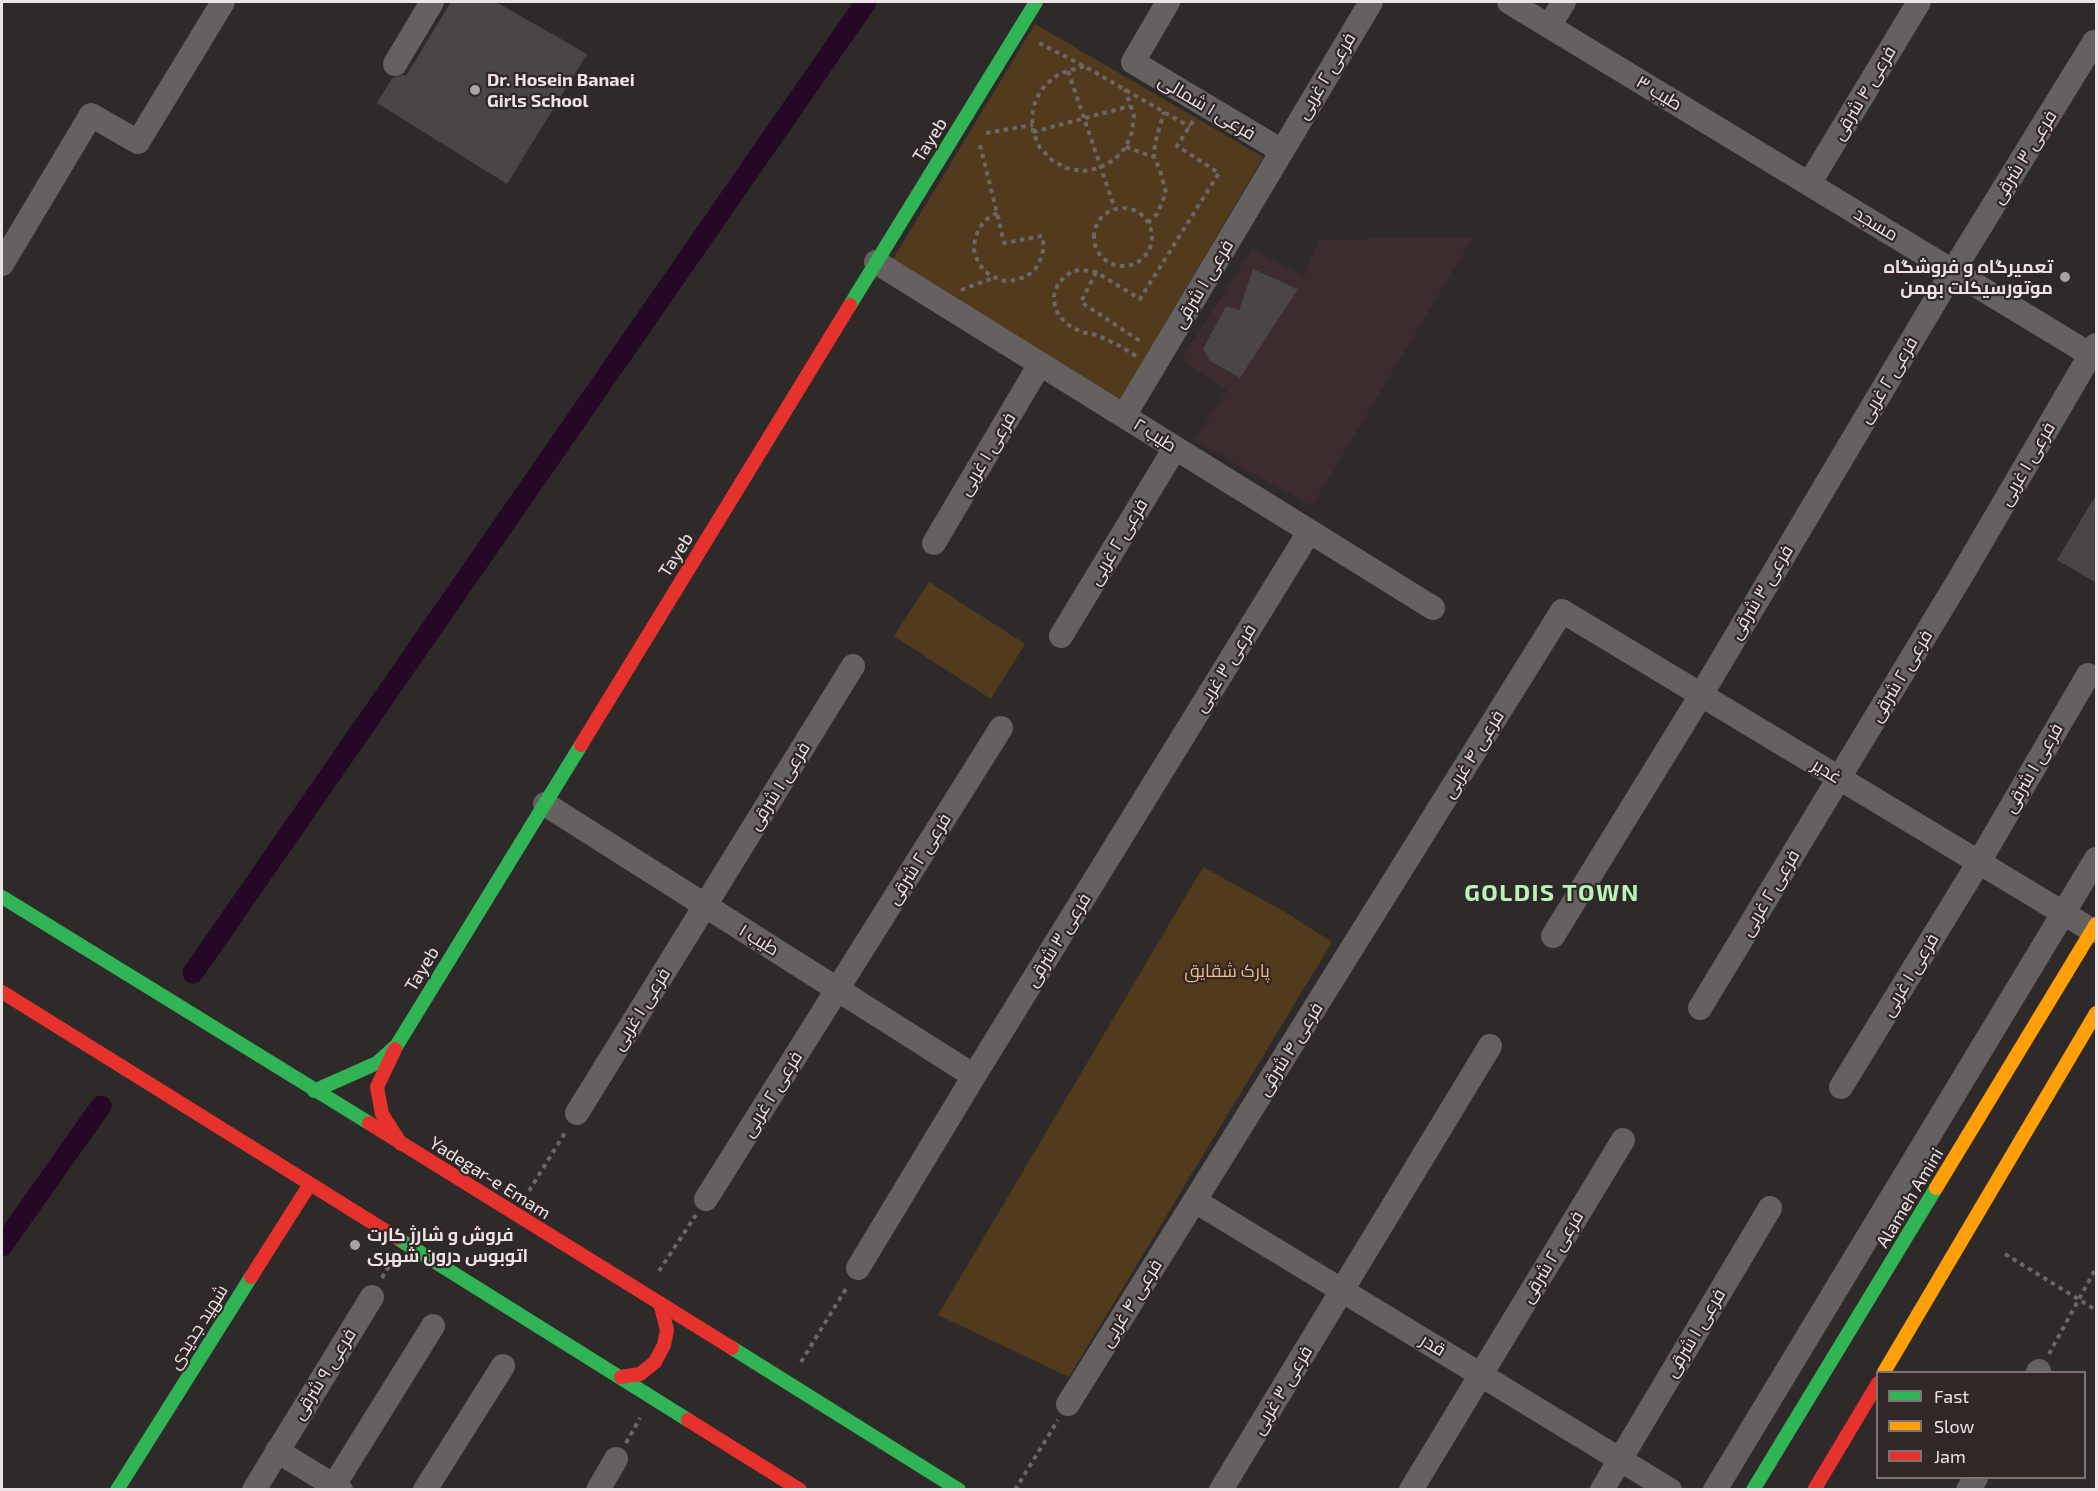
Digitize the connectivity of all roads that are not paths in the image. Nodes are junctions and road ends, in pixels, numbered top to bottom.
1 (224, 2) edge
2 (432, 2) edge
3 (1036, 2) edge
4 (1168, 2) edge
5 (1371, 2) edge
6 (1509, 2) edge
7 (1564, 2) edge
8 (1919, 2) edge
9 (1549, 26) junction
10 (2094, 42) dead end
11 (395, 64) dead end
12 (1282, 151) junction
13 (1809, 184) junction
14 (876, 262) junction
15 (2, 264) edge
16 (1953, 271) junction
17 (2095, 352) edge
18 (1040, 364) junction
19 (1124, 416) junction
20 (1175, 448) junction
21 (1822, 489) joint
22 (1309, 532) junction
23 (934, 543) dead end
24 (1963, 573) joint
25 (1432, 608) dead end
26 (1562, 611) joint
27 (1061, 636) dead end
28 (853, 666) dead end
29 (2088, 675) dead end
30 (1701, 694) junction
31 (1001, 728) dead end
32 (1839, 778) junction
33 (544, 804) junction
34 (1142, 804) joint
35 (2097, 859) edge
36 (1979, 862) junction
37 (2, 897) edge
38 (1385, 897) joint
39 (705, 906) junction
40 (2063, 913) junction
41 (2095, 928) edge
42 (1553, 936) dead end
43 (837, 990) junction
44 (2, 992) edge
45 (1701, 1008) dead end
46 (2097, 1013) edge
47 (397, 1045) junction
48 (1490, 1046) dead end
49 (974, 1076) junction
50 (1841, 1087) dead end
51 (314, 1091) junction
52 (577, 1113) road end
53 (1623, 1140) dead end
54 (401, 1144) junction
55 (310, 1184) junction
56 (706, 1199) road end
57 (1195, 1201) junction
58 (1770, 1208) dead end
59 (858, 1268) road end
60 (1342, 1290) junction
61 (372, 1297) road end
62 (660, 1303) junction
63 (433, 1326) dead end
64 (503, 1366) dead end
65 (1885, 1371) edge
66 (1481, 1374) junction
67 (621, 1377) junction
68 (1871, 1388) edge
69 (1068, 1404) road end
70 (277, 1451) junction
71 (616, 1459) road end
72 (1620, 1459) junction
73 (335, 1488) edge
74 (117, 1490) edge
75 (254, 1490) edge
76 (425, 1490) edge
77 (598, 1490) edge
78 (801, 1490) edge
79 (959, 1490) edge
80 (1221, 1490) edge
81 (1411, 1490) edge
82 (1602, 1490) edge
83 (1670, 1490) edge
84 (1715, 1490) edge
85 (1753, 1490) edge
86 (1814, 1490) edge

1 - 15 street
2 - 11 street
3 - 14 main road, Tayeb
4 - 12 street, فرعی ۱ شمالی
5 - 12 street, فرعی ۲ غربی
6 - 9 street, طیب ۳
7 - 9 street
8 - 13 street, فرعی ۴ شرقی
9 - 13 street, طیب ۳
10 - 16 street, فرعی ۳ شرقی
12 - 19 street, فرعی ۱ شرقی
13 - 16 street, مسجد
14 - 18 street, طیب ۲
14 - 33 main road, Tayeb
16 - 17 street, مسجد
16 - 21 street, فرعی ۲ غربی
17 - 24 street, فرعی ۱ غربی
18 - 19 street, طیب ۲
18 - 23 street, فرعی ۱ غربی
19 - 20 street, طیب ۲
20 - 22 street, طیب ۲
20 - 27 street, فرعی ۲ غربی
21 - 30 street, فرعی ۳ شرقی
22 - 25 street, طیب ۲
22 - 34 street, فرعی ۳ غربی
24 - 32 street, فرعی ۲ شرقی
26 - 30 street, غدیر
26 - 38 street, فرعی ۴ غربی
28 - 39 street, فرعی ۱ شرقی
29 - 36 street, فرعی ۱ شرقی
30 - 32 street, غدیر
30 - 42 street
31 - 43 street, فرعی ۲ شرقی
32 - 36 street, غدیر
32 - 45 street, فرعی ۲ غربی
33 - 39 street, طیب ۱
33 - 47 main road, Tayeb
34 - 49 street, فرعی ۳ شرقی
35 - 40 street
36 - 40 street, غدیر
36 - 50 street, فرعی ۱ غربی
37 - 51 main road, Yadegar-e Emam
38 - 57 street, فرعی ۴ شرقی
39 - 43 street, طیب ۱
39 - 52 street, فرعی ۱ غربی
40 - 41 street, غدیر
40 - 84 street
41 - 85 main road, Alameh Amini
43 - 49 street, طیب ۱
43 - 56 street, فرعی ۲ غربی
44 - 55 main road
46 - 65 main road
47 - 51 main road, Tayeb
47 - 54 main road
48 - 60 street
49 - 59 street
51 - 54 main road, Yadegar-e Emam
53 - 66 street, فرعی ۲ شرقی
54 - 62 main road, Yadegar-e Emam
55 - 67 main road
55 - 74 main road, شهید جدیدی
57 - 60 street, قدر
57 - 69 street, فرعی ۴ غربی
58 - 72 street, فرعی ۱ شرقی
60 - 66 street, قدر
60 - 80 street, فرعی ۳ غربی
61 - 70 street, فرعی ۹ شرقی
62 - 67 main road
62 - 79 main road, Yadegar-e Emam
63 - 73 street
64 - 76 street
66 - 72 street, قدر
66 - 81 street
67 - 78 main road
68 - 86 main road
70 - 73 street
70 - 75 street, فرعی ۹ شرقی
71 - 77 street
72 - 82 street
72 - 83 street, قدر

